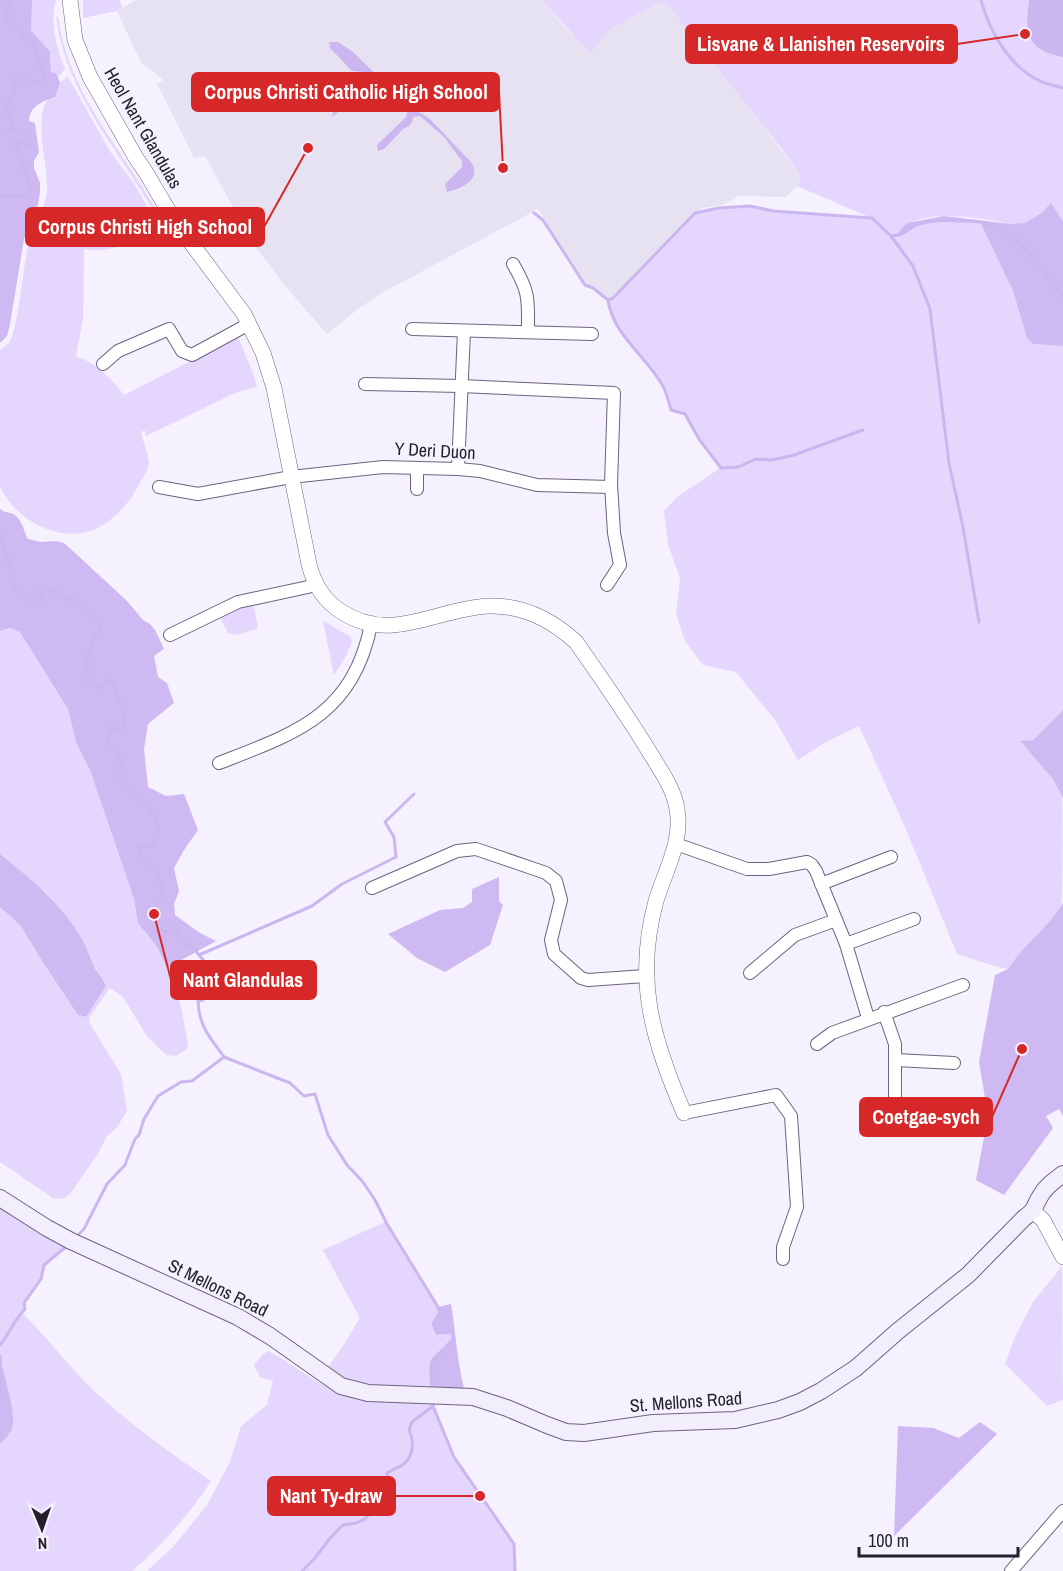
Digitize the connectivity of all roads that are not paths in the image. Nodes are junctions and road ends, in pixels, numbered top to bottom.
1 (70, 0) edge
2 (513, 264) dead end
3 (249, 324) junction
4 (412, 329) dead end
5 (464, 331) junction
6 (528, 332) junction
7 (592, 334) dead end
8 (103, 364) dead end
9 (365, 384) dead end
10 (461, 386) junction
11 (417, 468) junction
12 (458, 469) junction
13 (291, 477) junction
14 (159, 487) dead end
15 (612, 487) junction
16 (417, 489) dead end
17 (315, 584) junction
18 (607, 585) dead end
19 (370, 625) junction
20 (170, 635) dead end
21 (219, 763) dead end
22 (676, 844) junction
23 (891, 857) dead end
24 (821, 884) junction
25 (372, 888) dead end
26 (914, 919) dead end
27 (836, 920) junction
28 (846, 944) junction
29 (750, 973) dead end
30 (645, 976) junction
31 (963, 984) dead end
32 (884, 1012) junction
33 (868, 1018) junction
34 (818, 1044) dead end
35 (896, 1060) junction
36 (954, 1063) dead end
37 (895, 1109) dead end
38 (684, 1113) joint
39 (1063, 1174) edge
40 (0, 1198) edge
41 (1034, 1212) junction
42 (1063, 1257) edge
43 (783, 1259) dead end
44 (421, 1395) joint
45 (1063, 1511) edge
46 (1011, 1571) edge

1 - 3 street, Heol Nant Glandulas
2 - 6 street
3 - 8 street
3 - 13 street, Heol Nant Glandulas
4 - 5 street
5 - 6 street
5 - 10 street
6 - 7 street
9 - 10 street
10 - 12 street
10 - 15 street
11 - 12 street, Y Deri Duon
11 - 13 street, Y Deri Duon
11 - 16 street
12 - 15 street, Y Deri Duon
13 - 14 street
13 - 17 street, Heol Nant Glandulas
15 - 18 street
17 - 19 street
17 - 20 street
19 - 21 street
19 - 22 street
22 - 24 street
22 - 30 street
23 - 24 street
24 - 27 street
25 - 30 street
26 - 28 street
27 - 28 street
27 - 29 street
28 - 33 street
30 - 38 street
31 - 32 street
32 - 33 street
32 - 35 street
33 - 34 street
35 - 36 street
35 - 37 street
38 - 43 street
39 - 41 main road
40 - 44 main road, St Mellons Road
41 - 42 street
41 - 44 main road, St. Mellons Road
45 - 46 street

